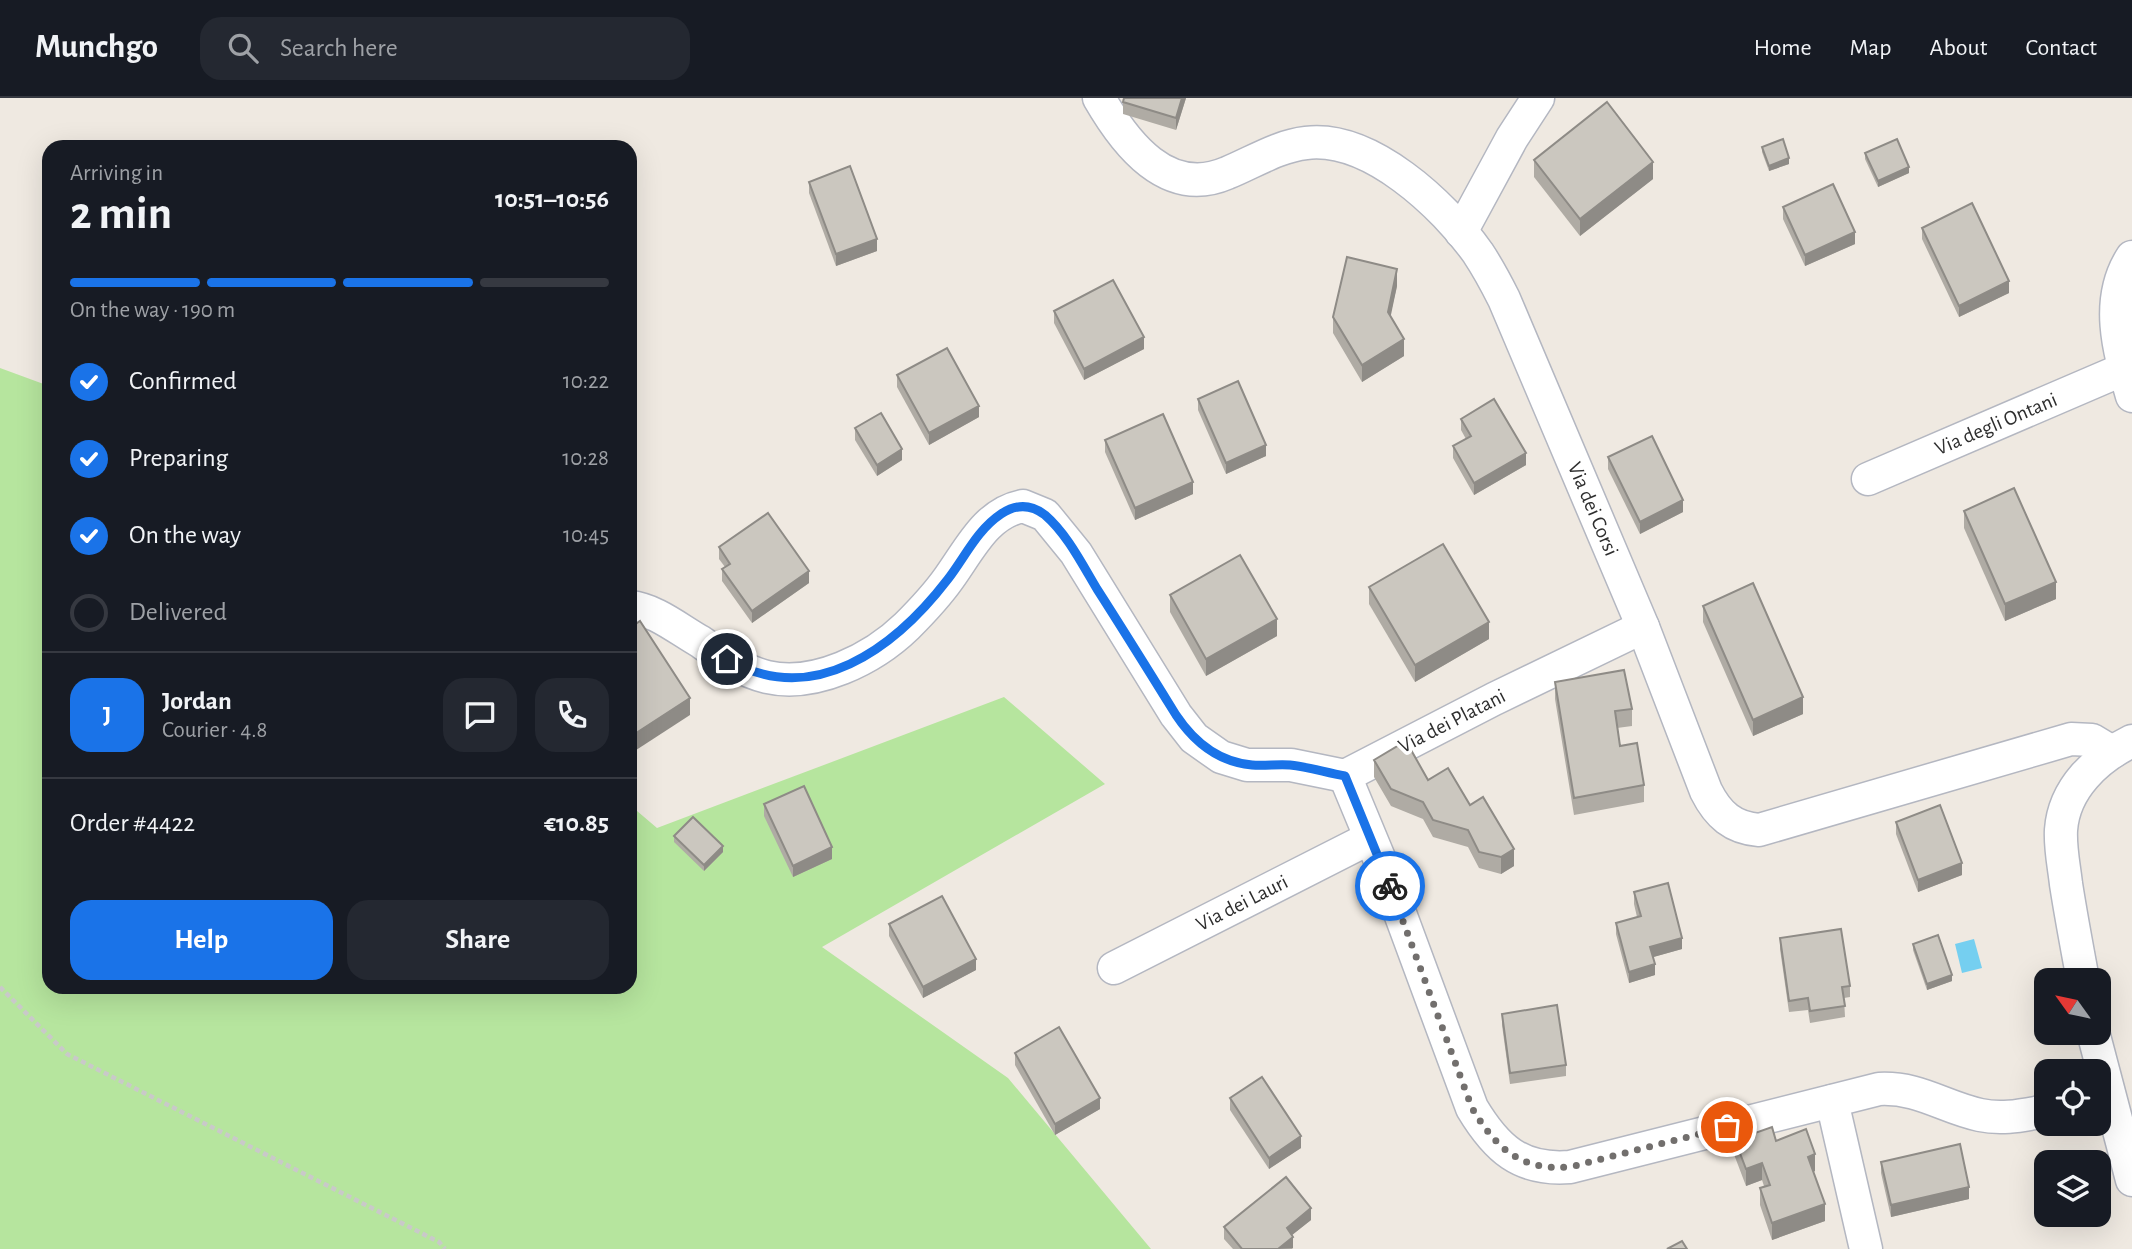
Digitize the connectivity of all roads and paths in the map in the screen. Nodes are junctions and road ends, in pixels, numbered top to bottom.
1 (1099, 98) edge
2 (1538, 98) edge
3 (1461, 232) junction
4 (2132, 257) edge
5 (2128, 383) edge
6 (1868, 479) dead end
7 (637, 609) edge
8 (1643, 627) junction
9 (2122, 746) edge
10 (1345, 776) junction
11 (1370, 838) junction
12 (1114, 968) dead end
13 (2081, 968) edge
14 (0, 987) edge
15 (1832, 1101) junction
16 (2034, 1113) edge
17 (2111, 1120) edge
18 (2132, 1180) edge
19 (445, 1249) edge
20 (1866, 1249) edge

1 - 3 street, Via dei Corsi
2 - 3 street
3 - 8 street, Via dei Corsi
4 - 5 street
5 - 6 street, Via degli Ontani
7 - 10 street
8 - 9 street, Via dei Corsi
8 - 10 street, Via dei Platani
9 - 13 street
10 - 11 street
11 - 12 street, Via dei Lauri
11 - 15 street
14 - 19 path
15 - 16 street
15 - 20 street
17 - 18 street

